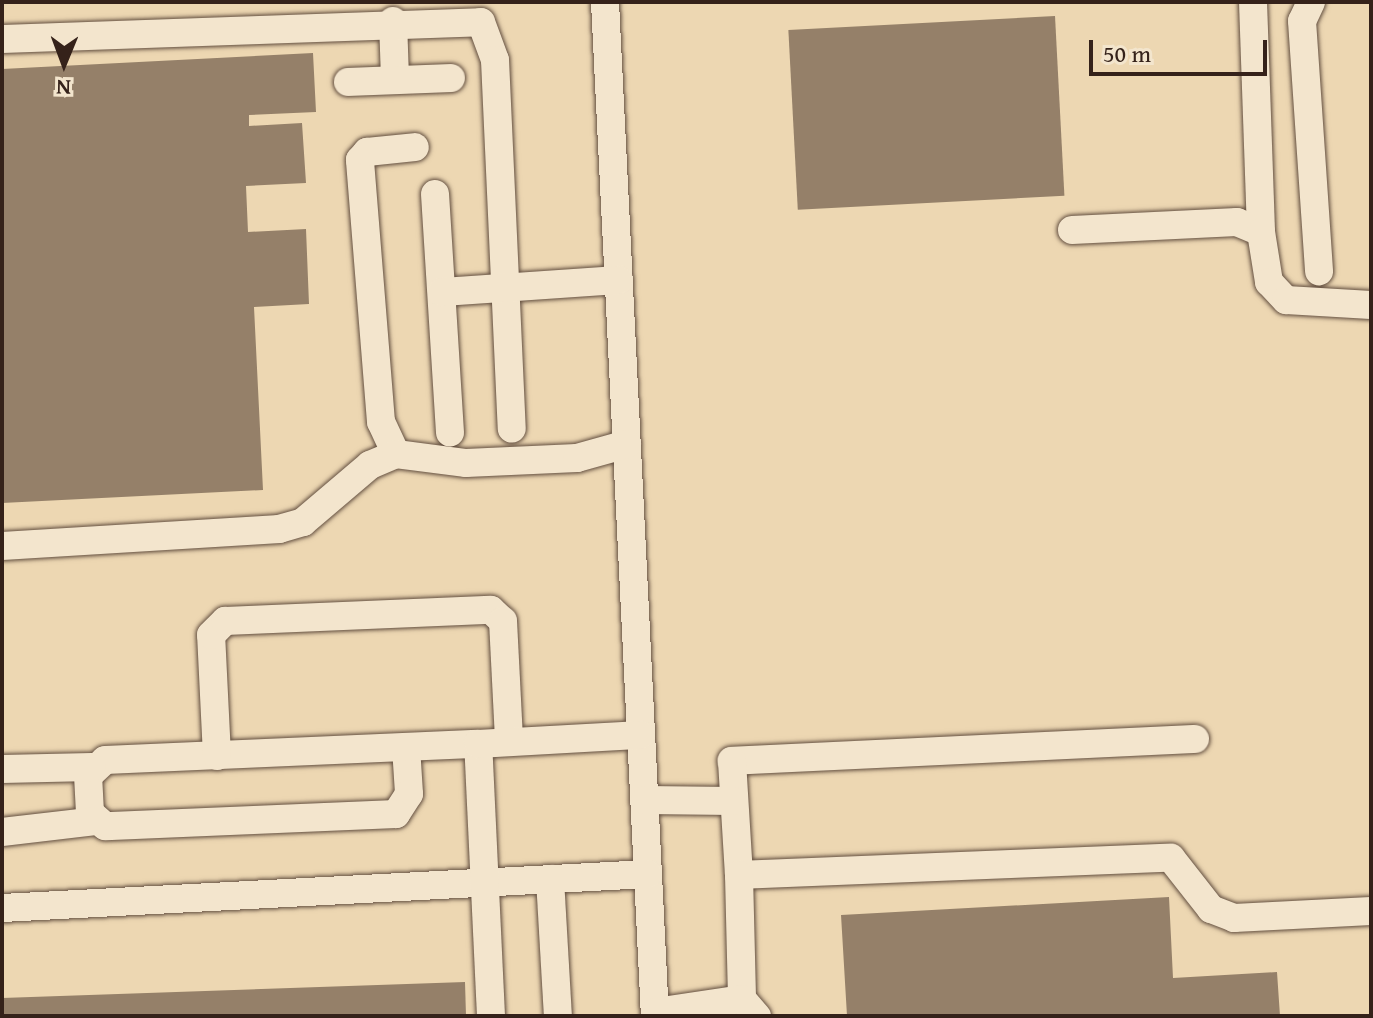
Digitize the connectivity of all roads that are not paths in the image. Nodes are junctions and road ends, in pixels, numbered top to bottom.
1 (605, 2) edge
2 (1253, 2) edge
3 (1311, 2) edge
4 (393, 21) junction
5 (2, 39) edge
6 (395, 78) junction
7 (451, 78) dead end
8 (348, 82) dead end
9 (415, 147) dead end
10 (435, 194) dead end
11 (1072, 230) dead end
12 (1261, 232) junction
13 (1319, 271) dead end
14 (619, 280) junction
15 (505, 289) junction
16 (442, 292) junction
17 (1371, 305) edge
18 (512, 429) dead end
19 (450, 433) dead end
20 (627, 444) junction
21 (396, 454) junction
22 (2, 546) edge
23 (641, 735) junction
24 (1195, 739) dead end
25 (509, 741) junction
26 (478, 744) junction
27 (406, 747) junction
28 (217, 756) junction
29 (92, 767) junction
30 (2, 769) edge
31 (645, 800) junction
32 (733, 801) junction
33 (100, 824) junction
34 (2, 832) edge
35 (648, 874) junction
36 (739, 875) junction
37 (550, 879) junction
38 (484, 883) junction
39 (2, 908) edge
40 (1371, 911) edge
41 (749, 1007) edge
42 (655, 1014) edge
43 (491, 1016) edge
44 (558, 1016) edge

1 - 14 lane
2 - 12 lane
3 - 13 lane
4 - 5 lane
4 - 6 lane
4 - 15 lane
6 - 7 lane
6 - 8 lane
9 - 21 lane
10 - 16 lane
11 - 12 lane
12 - 17 lane
14 - 15 lane
14 - 20 lane
15 - 16 lane
15 - 18 lane
16 - 19 lane
20 - 21 lane
20 - 23 lane
21 - 22 lane
23 - 25 lane
23 - 31 lane
24 - 32 lane
25 - 26 lane
25 - 28 lane
26 - 27 lane
26 - 38 lane
27 - 28 lane
27 - 33 lane
28 - 29 lane
29 - 30 lane
29 - 33 lane
31 - 32 lane
31 - 35 lane
32 - 36 lane
33 - 34 lane
35 - 37 lane
35 - 42 lane
36 - 40 lane
36 - 41 lane
37 - 38 lane
37 - 44 lane
38 - 39 lane
38 - 43 lane
41 - 42 lane

